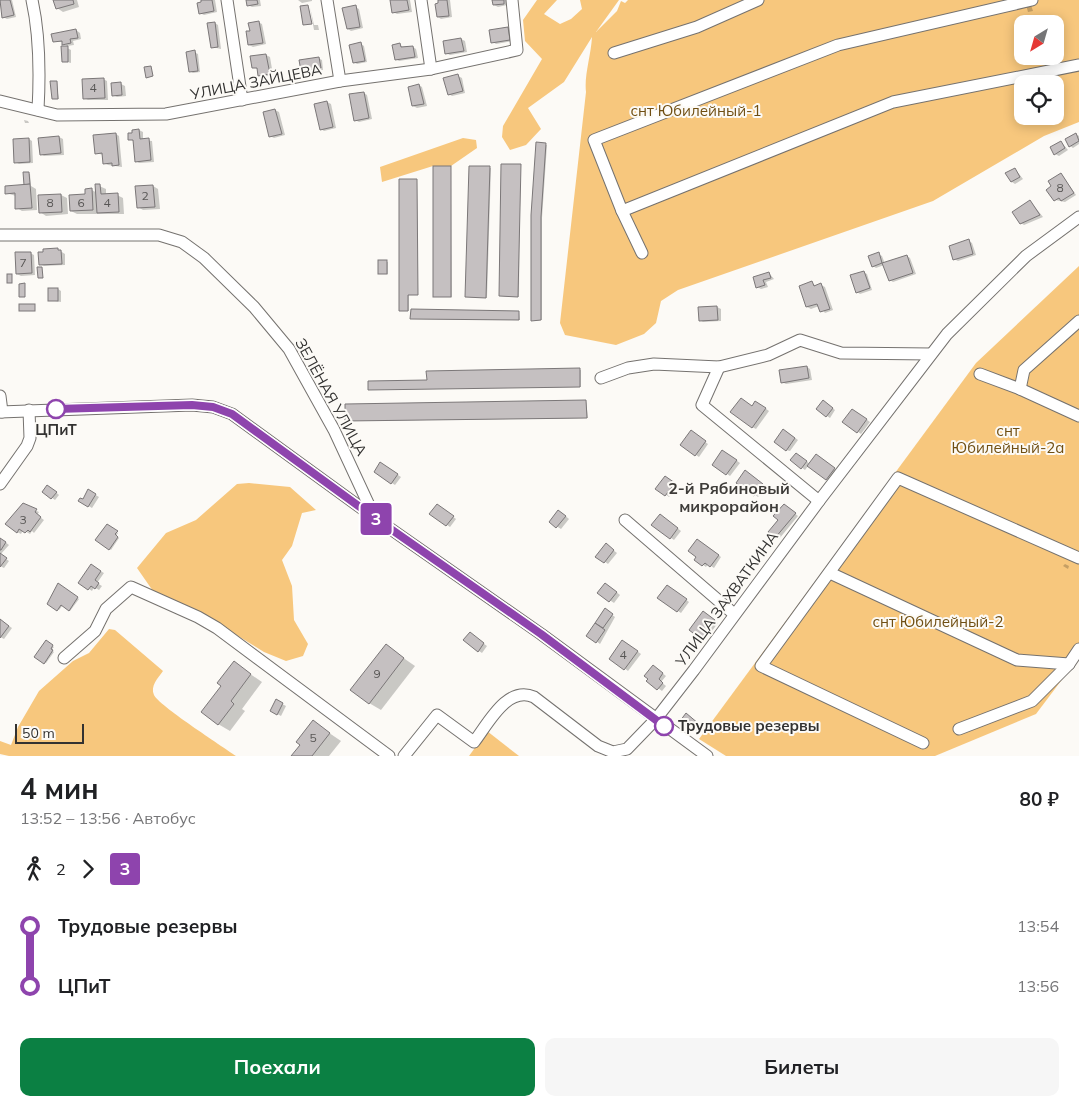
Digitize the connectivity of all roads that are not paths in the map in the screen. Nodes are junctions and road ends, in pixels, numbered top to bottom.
1 (32, 0) edge
2 (228, 0) edge
3 (327, 0) edge
4 (421, 0) edge
5 (512, 0) edge
6 (1032, 0) edge
7 (755, 1) edge
8 (614, 53) dead end
9 (1079, 65) edge
10 (431, 69) junction
11 (340, 81) junction
12 (242, 100) junction
13 (0, 101) edge
14 (38, 110) junction
15 (622, 211) junction
16 (1079, 217) edge
17 (0, 235) edge
18 (642, 253) dead end
19 (1079, 322) edge
20 (931, 354) junction
21 (719, 367) junction
22 (980, 374) dead end
23 (601, 378) dead end
24 (1020, 389) junction
25 (0, 396) edge
26 (29, 410) junction
27 (1, 412) edge
28 (1079, 416) edge
29 (0, 484) edge
30 (819, 501) junction
31 (375, 518) junction
32 (625, 520) dead end
33 (1079, 558) edge
34 (830, 573) junction
35 (734, 614) junction
36 (1079, 649) edge
37 (64, 658) dead end
38 (1069, 664) junction
39 (656, 719) junction
40 (959, 729) dead end
41 (924, 743) dead end
42 (389, 756) edge
43 (404, 756) edge
44 (707, 756) edge

1 - 14 street
2 - 12 street
3 - 11 street
4 - 10 street
5 - 10 street, УЛИЦА ЗАЙЦЕВА
6 - 15 street
7 - 8 street
9 - 15 street
10 - 11 street, УЛИЦА ЗАЙЦЕВА
11 - 12 street, УЛИЦА ЗАЙЦЕВА
12 - 14 street, УЛИЦА ЗАЙЦЕВА
13 - 14 street, УЛИЦА ЗАЙЦЕВА
15 - 18 street
16 - 20 street, УЛИЦА ЗАХВАТКИНА
17 - 31 street, ЗЕЛЁНАЯ УЛИЦА
19 - 24 street
20 - 21 street
20 - 30 street, УЛИЦА ЗАХВАТКИНА
21 - 23 street
21 - 30 street
22 - 24 street
24 - 28 street
25 - 27 street
26 - 27 street
26 - 29 street
26 - 31 street
30 - 35 street, УЛИЦА ЗАХВАТКИНА
31 - 39 street
32 - 35 street
33 - 34 street
34 - 38 street
34 - 41 street
35 - 39 street, УЛИЦА ЗАХВАТКИНА
36 - 38 street
37 - 42 street
38 - 40 street
39 - 43 street, УЛИЦА ЗАХВАТКИНА
39 - 44 street

